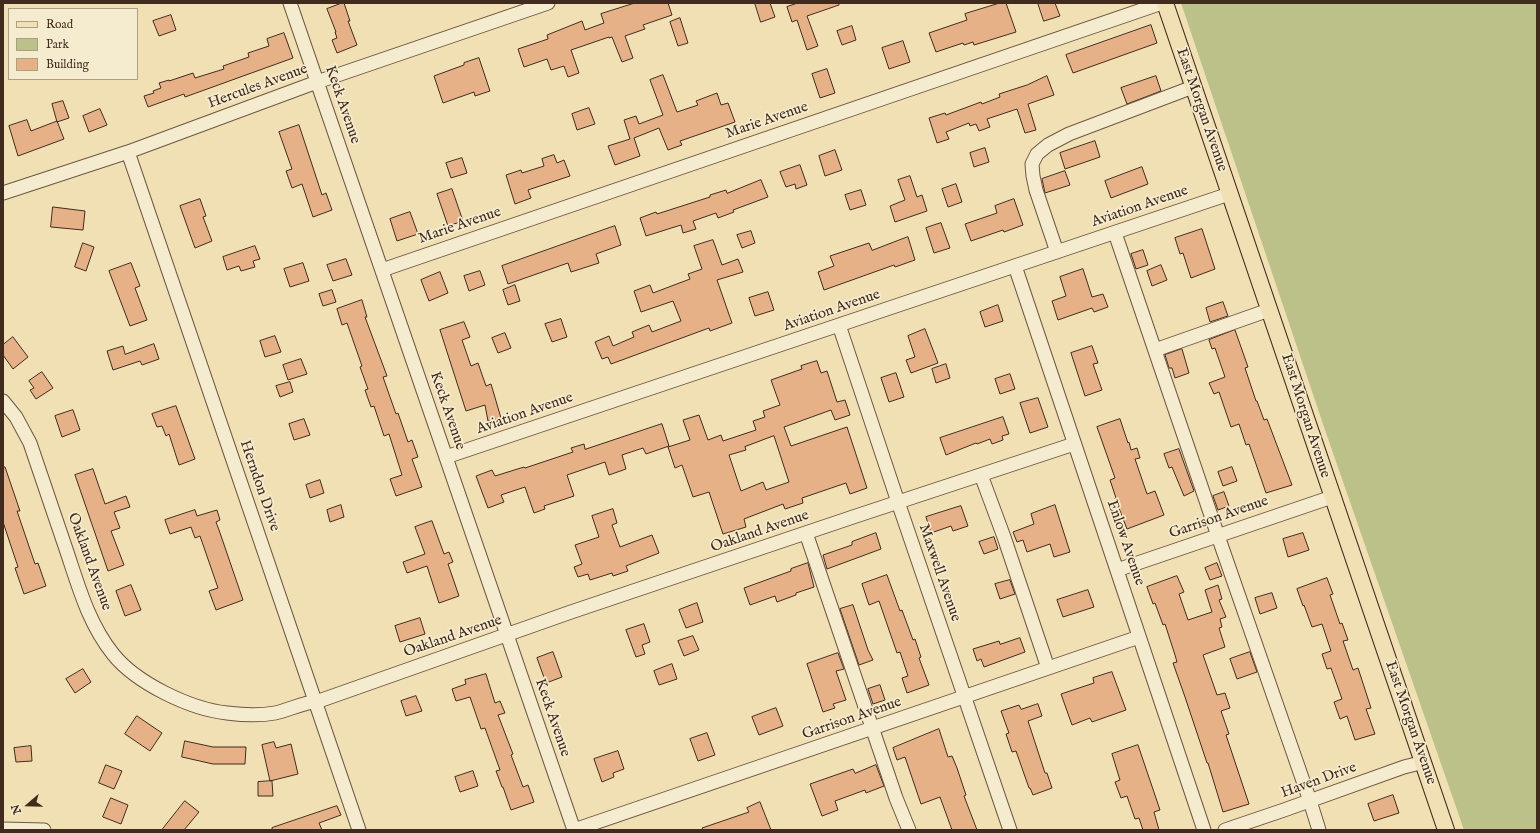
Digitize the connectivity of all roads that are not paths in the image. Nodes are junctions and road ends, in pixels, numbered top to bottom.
1 (290, 3) edge
2 (548, 3) edge
3 (1163, 3) edge
4 (317, 82) junction
5 (1193, 87) junction
6 (128, 152) junction
7 (3, 193) edge
8 (1229, 194) junction
9 (1115, 233) junction
10 (1057, 252) junction
11 (1015, 266) junction
12 (382, 270) junction
13 (1269, 310) junction
14 (839, 325) junction
15 (1155, 350) junction
16 (3, 401) edge
17 (1074, 444) junction
18 (446, 457) junction
19 (981, 475) junction
20 (1332, 497) junction
21 (898, 502) junction
22 (806, 533) junction
23 (1218, 536) junction
24 (1117, 570) junction
25 (507, 635) junction
26 (1139, 637) junction
27 (1048, 668) junction
28 (965, 697) junction
29 (316, 702) junction
30 (873, 728) junction
31 (1424, 762) junction
32 (1310, 801) junction
33 (3, 829) edge
34 (906, 829) edge
35 (44, 830) edge
36 (359, 830) edge
37 (574, 830) edge
38 (1010, 830) edge
39 (1204, 830) edge
40 (1225, 830) edge
41 (1319, 830) edge
42 (1446, 830) edge

1 - 4 street, Keck Avenue
2 - 4 street, Hercules Avenue
3 - 5 main road, East Morgan Avenue
3 - 12 street, Marie Avenue
4 - 6 street, Hercules Avenue
4 - 12 street, Keck Avenue
5 - 8 main road, East Morgan Avenue
5 - 10 street
6 - 7 street, Hercules Avenue
6 - 29 street, Herndon Drive
8 - 9 street, Aviation Avenue
8 - 13 main road, East Morgan Avenue
9 - 10 street, Aviation Avenue
9 - 15 street
10 - 11 street, Aviation Avenue
11 - 14 street, Aviation Avenue
11 - 17 street, Enlow Avenue
12 - 18 street, Keck Avenue
13 - 15 street
13 - 20 main road, East Morgan Avenue
14 - 18 street, Aviation Avenue
14 - 21 street, Maxwell Avenue
15 - 23 street
16 - 29 street, Oakland Avenue
17 - 19 street, Oakland Avenue
17 - 24 street, Enlow Avenue
18 - 25 street, Keck Avenue
19 - 21 street, Oakland Avenue
19 - 27 street
20 - 23 street, Garrison Avenue
20 - 31 main road, East Morgan Avenue
21 - 22 street, Oakland Avenue
21 - 28 street, Maxwell Avenue
22 - 25 street, Oakland Avenue
22 - 30 street
23 - 24 street, Garrison Avenue
23 - 32 street
24 - 26 street, Enlow Avenue
25 - 29 street, Oakland Avenue
25 - 37 street, Keck Avenue
26 - 27 street, Garrison Avenue
26 - 39 street, Enlow Avenue
27 - 28 street, Garrison Avenue
28 - 30 street, Garrison Avenue
28 - 38 street, Maxwell Avenue
29 - 36 street, Herndon Drive
30 - 34 street
30 - 37 street, Garrison Avenue
31 - 32 street, Haven Drive
31 - 42 main road, East Morgan Avenue
32 - 40 street, Haven Drive
32 - 41 street
33 - 35 street

